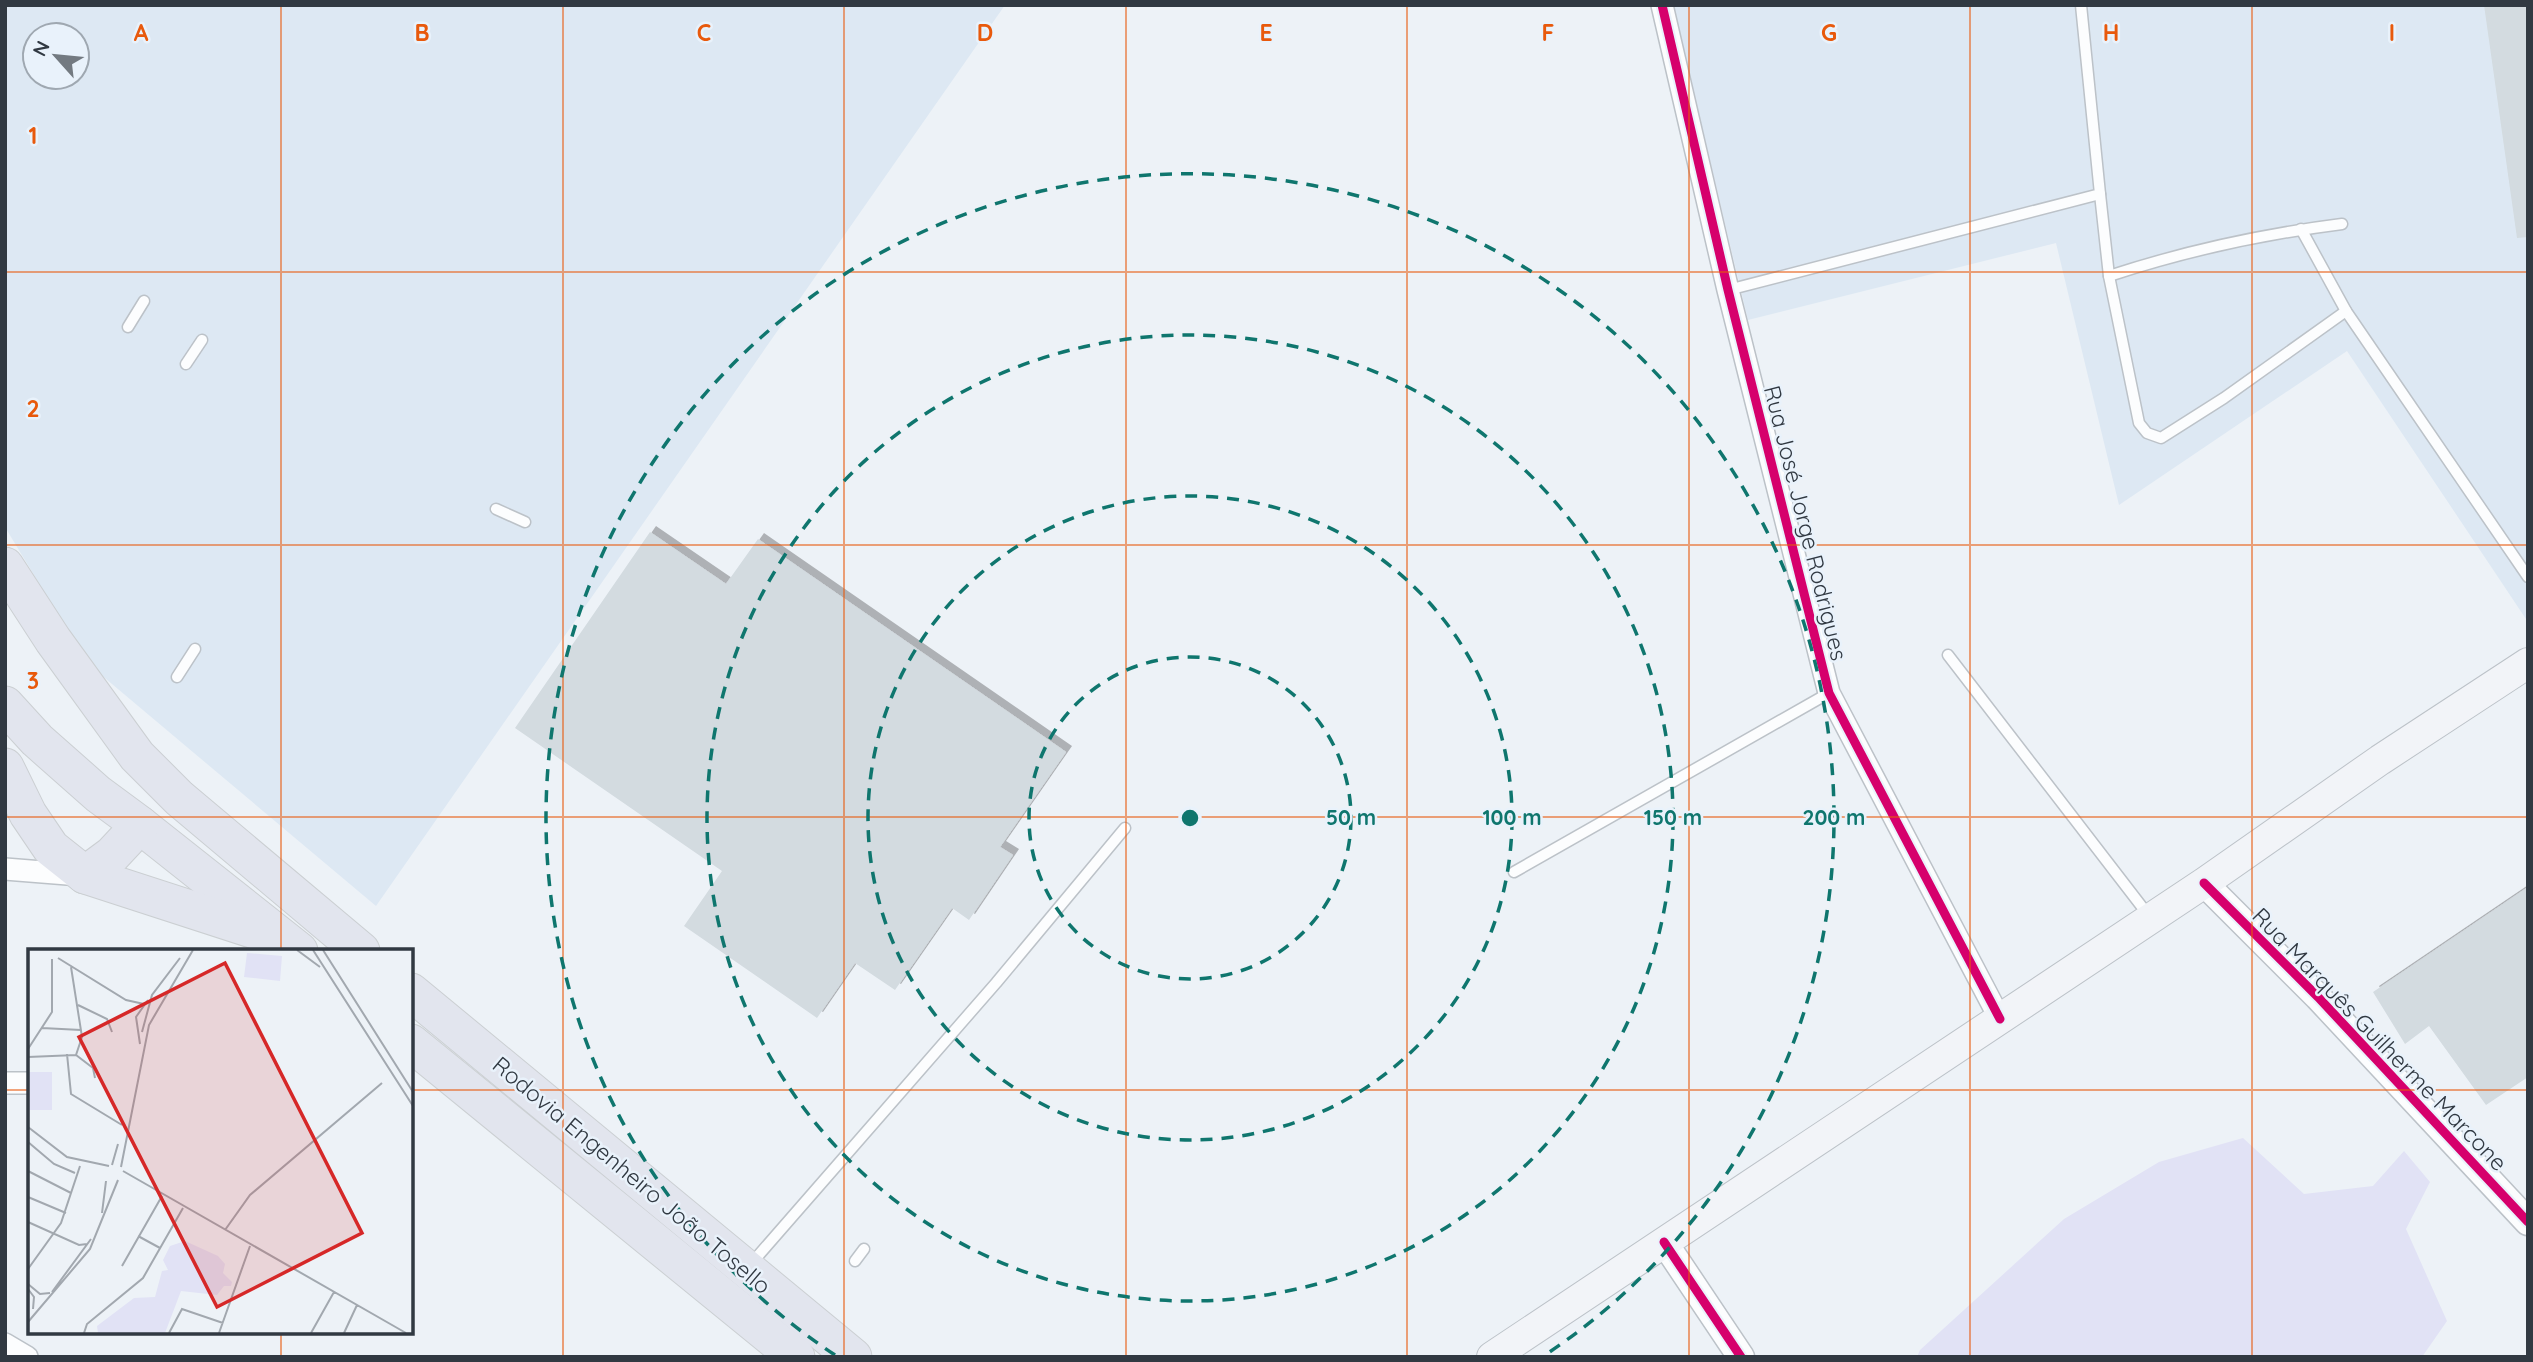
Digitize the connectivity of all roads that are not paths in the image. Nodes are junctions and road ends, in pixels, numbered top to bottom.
1 (1662, 5) edge
2 (2081, 5) edge
3 (2100, 194) junction
4 (2342, 224) dead end
5 (2301, 229) junction
6 (2109, 276) junction
7 (1728, 290) junction
8 (144, 302) dead end
9 (2346, 311) junction
10 (128, 327) dead end
11 (202, 340) dead end
12 (186, 364) dead end
13 (496, 509) dead end
14 (525, 522) dead end
15 (5, 566) edge
16 (2528, 577) edge
17 (195, 649) dead end
18 (1948, 655) dead end
19 (2528, 663) edge
20 (177, 677) dead end
21 (1829, 692) junction
22 (5, 705) edge
23 (5, 767) edge
24 (140, 825) junction
25 (1125, 828) dead end
26 (5, 869) edge
27 (1514, 872) dead end
28 (85, 875) junction
29 (2204, 883) junction
30 (2150, 918) junction
31 (293, 946) edge
32 (360, 949) edge
33 (413, 994) edge
34 (2000, 1018) junction
35 (413, 1045) edge
36 (5, 1083) edge
37 (28, 1083) edge
38 (2528, 1223) edge
39 (1664, 1242) junction
40 (864, 1249) dead end
41 (855, 1261) dead end
42 (746, 1270) junction
43 (5, 1344) edge
44 (1496, 1356) edge
45 (27, 1357) edge
46 (796, 1357) edge
47 (853, 1357) edge
48 (1741, 1357) edge

1 - 7 street, Rua José Jorge Rodrigues
2 - 3 lane
3 - 6 lane
3 - 7 lane
4 - 5 lane
5 - 6 lane
5 - 9 lane
6 - 9 lane
7 - 21 street, Rua José Jorge Rodrigues
8 - 10 lane
9 - 16 lane
11 - 12 lane
13 - 14 lane
15 - 32 highway
17 - 20 lane
18 - 30 lane
19 - 29 main road
21 - 27 lane
21 - 34 street, Rua José Jorge Rodrigues
22 - 24 highway
23 - 28 highway
24 - 28 highway
24 - 31 highway
25 - 42 lane
26 - 28 street
28 - 31 highway
29 - 30 main road
29 - 38 street, Rua Marquês Guilherme Marcone
30 - 34 main road
33 - 42 highway, Rodovia Engenheiro João Tosello
34 - 39 main road
35 - 46 highway, Rodovia Engenheiro João Tosello
36 - 37 street
39 - 44 main road
39 - 48 street
40 - 41 lane
42 - 47 highway, Rodovia Engenheiro João Tosello
43 - 45 street

